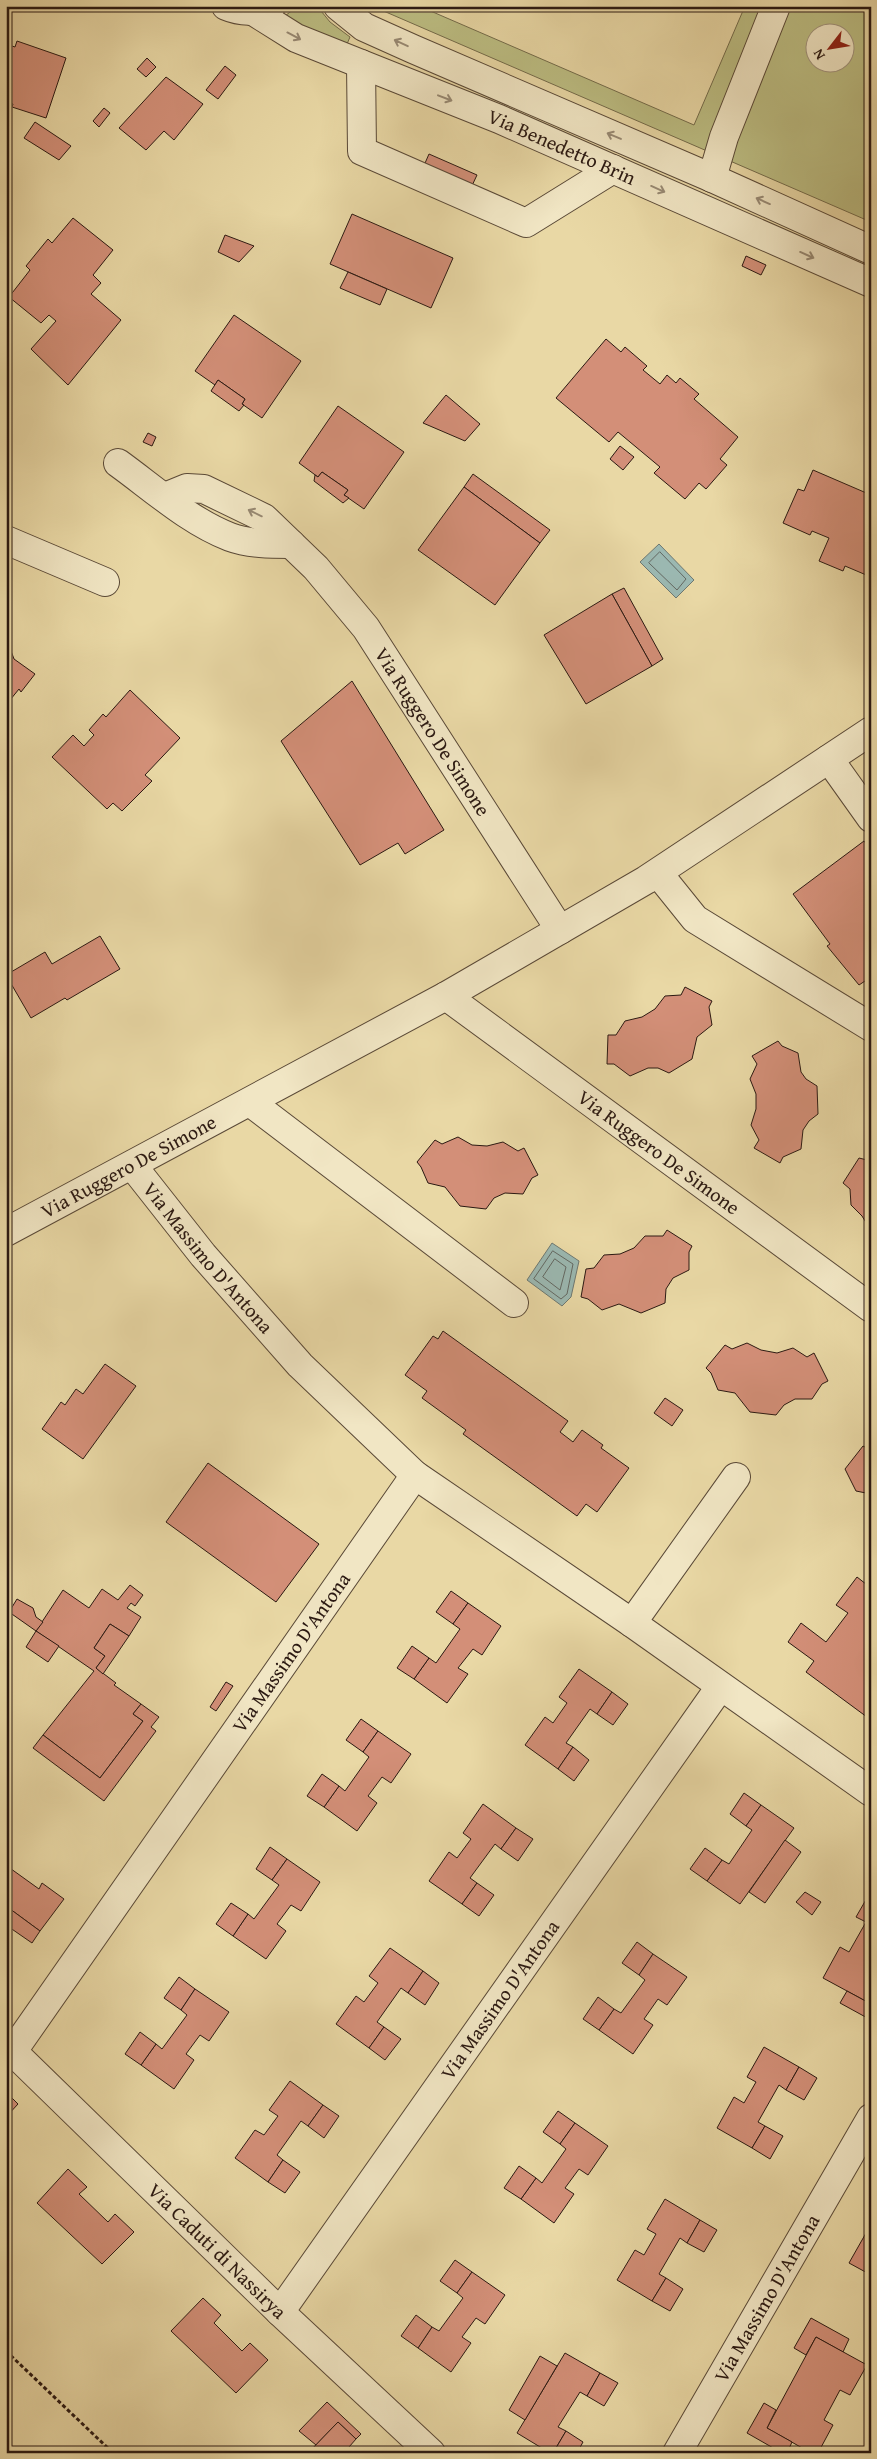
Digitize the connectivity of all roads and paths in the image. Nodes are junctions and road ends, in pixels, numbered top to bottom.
1 (226, 6) edge
2 (338, 6) edge
3 (776, 6) edge
4 (262, 8) edge
5 (361, 64) junction
6 (613, 169) junction
7 (712, 178) junction
8 (871, 250) edge
9 (871, 283) edge
10 (118, 463) dead end
11 (6, 540) edge
12 (104, 582) dead end
13 (871, 731) edge
14 (829, 759) junction
15 (871, 818) edge
16 (658, 873) junction
17 (560, 930) junction
18 (446, 996) junction
19 (871, 1027) edge
20 (250, 1102) junction
21 (132, 1165) junction
22 (6, 1232) edge
23 (514, 1303) dead end
24 (871, 1308) edge
25 (415, 1475) junction
26 (736, 1477) dead end
27 (632, 1623) junction
28 (720, 1687) junction
29 (871, 1792) edge
30 (10, 2048) edge
31 (871, 2118) edge
32 (280, 2312) junction
33 (6, 2351) edge
34 (113, 2453) edge
35 (431, 2453) edge
36 (677, 2453) edge

1 - 4 street, Via Benedetto Brin
7 -> 2 street, Via Benedetto Brin
3 - 7 street
4 -> 5 street, Via Benedetto Brin
5 -> 6 street, Via Benedetto Brin
5 - 6 street
6 -> 9 street, Via Benedetto Brin
8 -> 7 street, Via Benedetto Brin
10 - 17 street, Via Ruggero De Simone
11 - 12 street
13 - 14 street, Via Ruggero De Simone
14 - 15 street
14 - 16 street, Via Ruggero De Simone
16 - 17 street, Via Ruggero De Simone
16 - 19 street
17 - 18 street, Via Ruggero De Simone
18 - 20 street, Via Ruggero De Simone
18 - 24 street, Via Ruggero De Simone
20 - 21 street, Via Ruggero De Simone
20 - 23 street
21 - 22 street, Via Ruggero De Simone
21 - 25 street, Via Massimo D'Antona
25 - 27 street, Via Massimo D'Antona
25 - 30 street, Via Massimo D'Antona
26 - 27 street
27 - 28 street, Via Massimo D'Antona
28 - 29 street, Via Massimo D'Antona
28 - 32 street, Via Massimo D'Antona
30 - 32 street, Via Caduti di Nassirya
31 - 36 street, Via Massimo D'Antona
32 - 35 street, Via Caduti di Nassirya
33 - 34 path

